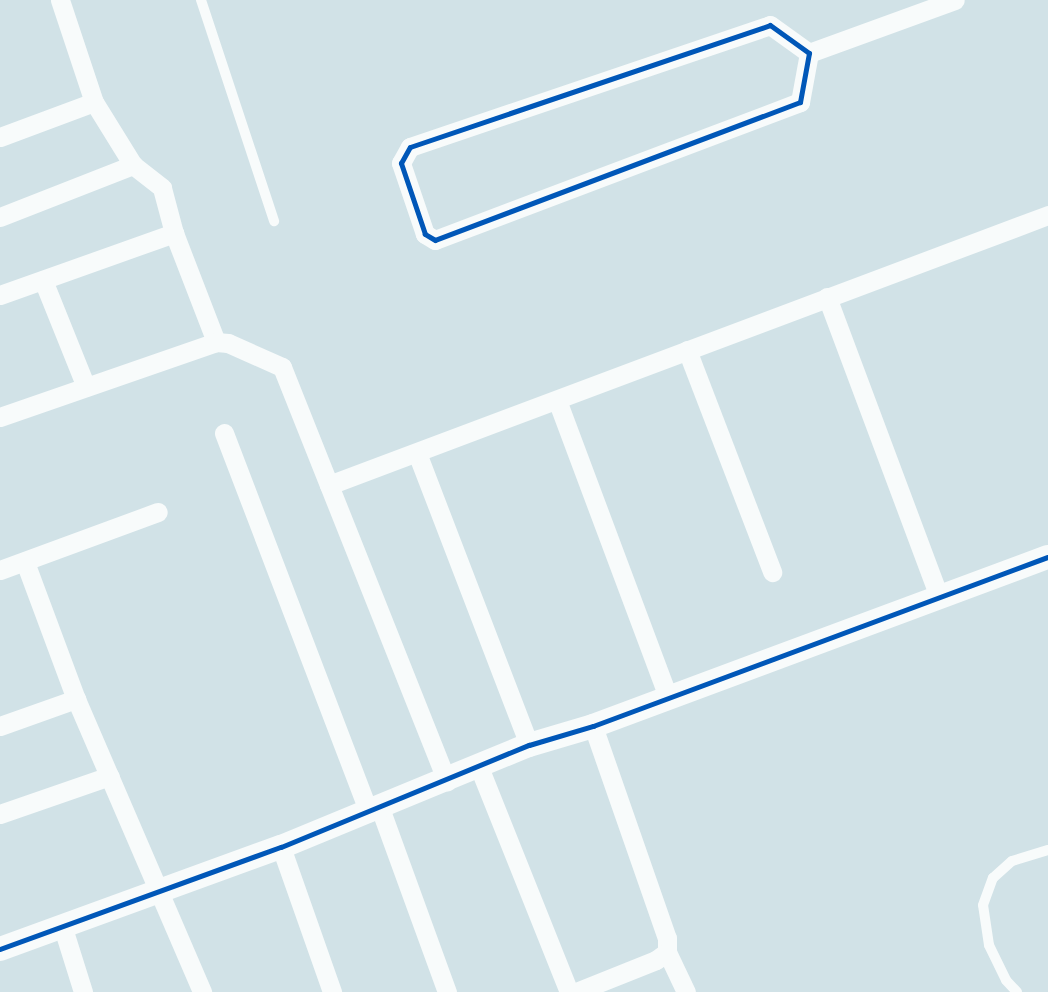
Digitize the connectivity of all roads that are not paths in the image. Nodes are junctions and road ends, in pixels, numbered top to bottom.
1 (60, 0) edge
2 (201, 0) edge
3 (955, 0) edge
4 (809, 53) junction
5 (94, 102) junction
6 (0, 137) edge
7 (133, 166) junction
8 (1048, 215) edge
9 (0, 217) edge
10 (274, 221) dead end
11 (174, 233) junction
12 (42, 280) junction
13 (0, 295) edge
14 (827, 297) junction
15 (216, 342) junction
16 (687, 350) junction
17 (86, 387) junction
18 (557, 400) junction
19 (0, 417) edge
20 (224, 433) dead end
21 (417, 452) junction
22 (330, 485) junction
23 (158, 512) dead end
24 (1048, 557) edge
25 (25, 562) junction
26 (0, 570) edge
27 (772, 572) dead end
28 (939, 596) junction
29 (668, 697) junction
30 (76, 699) junction
31 (0, 726) edge
32 (593, 726) junction
33 (529, 745) junction
34 (479, 767) junction
35 (110, 776) junction
36 (447, 781) junction
37 (374, 810) junction
38 (0, 814) edge
39 (281, 847) junction
40 (1048, 850) edge
41 (161, 891) junction
42 (63, 928) junction
43 (0, 949) edge
44 (667, 952) junction
45 (84, 992) edge
46 (202, 992) edge
47 (332, 992) edge
48 (447, 992) edge
49 (569, 992) edge
50 (576, 992) edge
51 (686, 992) edge
52 (1017, 992) edge

1 - 5 street
2 - 10 lane
3 - 4 street
4 - 4 street
5 - 6 street
5 - 7 street
7 - 9 street
7 - 11 street
8 - 14 street
11 - 12 street
11 - 15 street
12 - 13 street
12 - 17 street
14 - 16 street
14 - 28 street
15 - 17 street
15 - 22 street
16 - 18 street
16 - 27 street
17 - 19 street
18 - 21 street
18 - 29 street
20 - 37 street
21 - 22 street
21 - 33 street
22 - 36 street
23 - 25 street
24 - 28 street
25 - 26 street
25 - 30 street
28 - 29 street
29 - 32 street
30 - 31 street
30 - 35 street
32 - 33 street
32 - 44 street
33 - 34 street
34 - 36 street
34 - 49 street
35 - 38 street
35 - 41 street
36 - 37 street
37 - 39 street
37 - 48 street
39 - 41 street
39 - 47 street
40 - 52 lane
41 - 42 street
41 - 46 street
42 - 43 street
42 - 45 street
44 - 50 street
44 - 51 street

